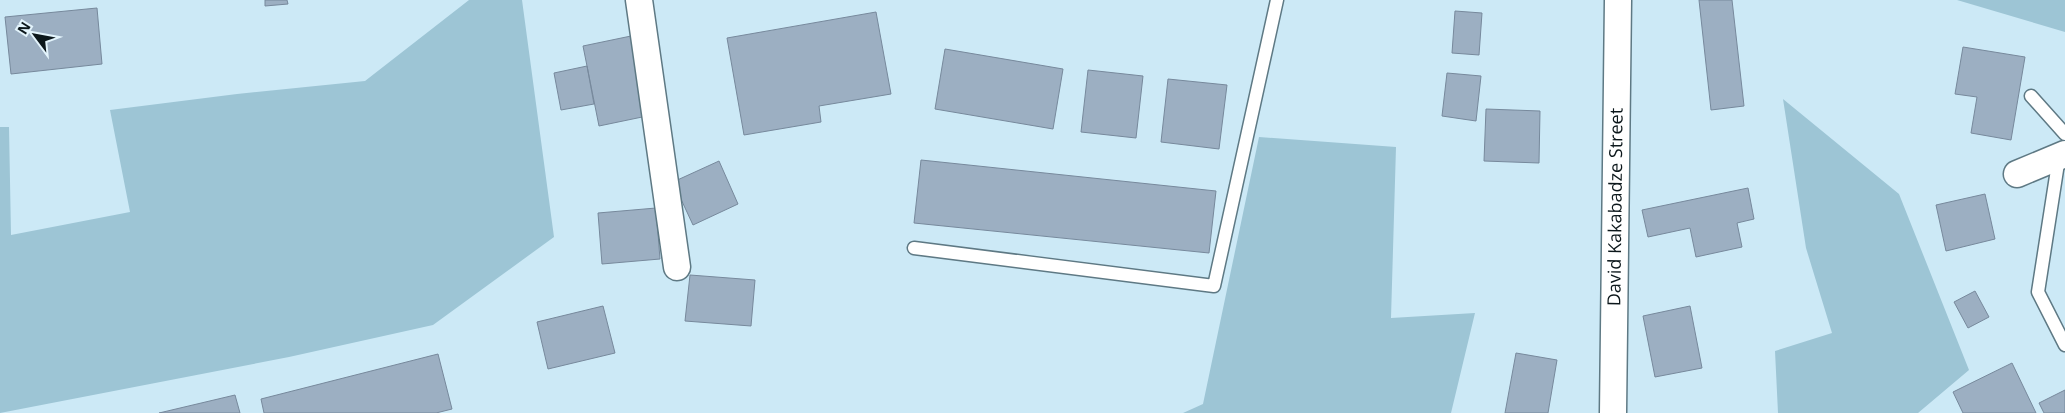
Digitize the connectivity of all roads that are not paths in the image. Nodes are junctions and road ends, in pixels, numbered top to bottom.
1 (640, 0) edge
2 (1277, 0) edge
3 (1618, 0) edge
4 (2031, 96) dead end
5 (2063, 148) edge
6 (2017, 174) dead end
7 (914, 248) dead end
8 (677, 266) dead end
9 (2065, 345) edge
10 (1613, 413) edge

1 - 8 street
2 - 7 lane
3 - 10 street, David Kakabadze Street
4 - 5 lane
5 - 6 street
5 - 9 lane

